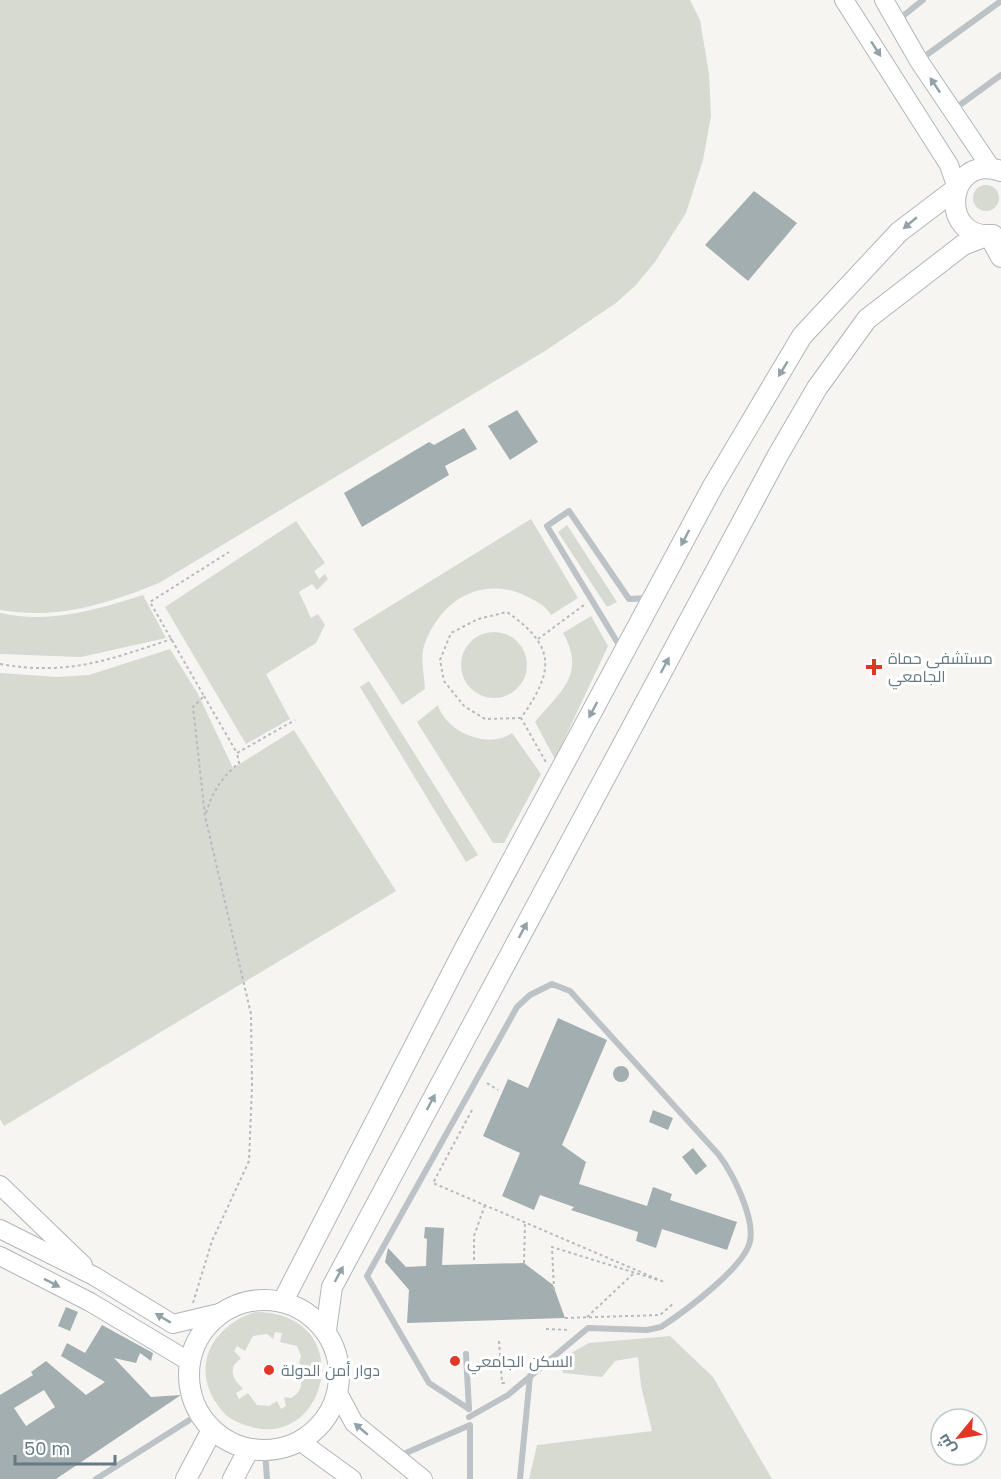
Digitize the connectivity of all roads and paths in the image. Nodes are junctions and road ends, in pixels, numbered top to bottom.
1 (844, 0) edge
2 (884, 0) edge
3 (923, 0) edge
4 (1001, 1) edge
5 (896, 21) junction
6 (919, 61) junction
7 (1001, 75) edge
8 (953, 111) junction
9 (996, 170) edge
10 (957, 188) junction
11 (995, 234) edge
12 (1001, 257) edge
13 (229, 552) dead end
14 (653, 598) junction
15 (591, 600) junction
16 (171, 639) junction
17 (538, 639) junction
18 (623, 653) junction
19 (0, 664) edge
20 (204, 696) junction
21 (521, 718) junction
22 (295, 720) dead end
23 (237, 753) junction
24 (555, 779) junction
25 (205, 816) junction
26 (487, 1083) dead end
27 (498, 1090) dead end
28 (433, 1183) dead end
29 (0, 1185) edge
30 (484, 1205) junction
31 (525, 1220) junction
32 (0, 1229) edge
33 (0, 1257) edge
34 (474, 1260) dead end
35 (524, 1263) dead end
36 (633, 1274) junction
37 (94, 1276) junction
38 (554, 1290) dead end
39 (283, 1301) junction
40 (674, 1302) dead end
41 (219, 1314) junction
42 (587, 1317) junction
43 (565, 1318) dead end
44 (187, 1320) junction
45 (546, 1329) dead end
46 (326, 1330) junction
47 (562, 1338) dead end
48 (500, 1341) dead end
49 (466, 1354) dead end
50 (190, 1362) junction
51 (530, 1376) junction
52 (510, 1383) dead end
53 (338, 1393) junction
54 (469, 1409) junction
55 (199, 1414) junction
56 (470, 1417) junction
57 (470, 1425) junction
58 (212, 1430) junction
59 (301, 1442) junction
60 (257, 1450) junction
61 (396, 1457) junction
62 (96, 1479) edge
63 (186, 1479) edge
64 (233, 1479) edge
65 (267, 1479) edge
66 (352, 1479) edge
67 (423, 1479) edge
68 (470, 1479) edge
69 (520, 1479) edge

1 -> 10 main road
2 - 5 main road
3 - 5 street
4 - 6 street
5 - 6 main road
8 -> 6 main road
7 - 8 street
8 - 9 main road
9 - 10 main road
10 - 11 main road
10 -> 14 main road
11 - 12 main road
46 -> 11 main road
13 - 16 path
14 - 15 street
14 - 18 main road
15 - 17 path
15 - 18 street
16 - 19 path
16 - 20 path
17 - 21 path
17 - 21 path
18 -> 24 main road
20 - 23 path
20 - 25 path
21 - 24 path
22 - 23 path
23 - 25 path
24 - 39 main road
25 - 44 path
26 - 27 path
28 - 30 path
29 - 37 main road
30 - 31 path
30 - 34 path
31 - 35 path
31 - 36 path
32 - 37 main road
33 -> 50 main road
36 - 38 path
36 - 42 path
44 -> 37 main road
39 - 41 main road
39 - 46 main road
40 - 42 path
41 - 44 main road
41 - 50 main road
42 - 43 path
45 - 47 path
46 - 53 main road
48 - 52 path
49 - 54 street
50 - 55 main road
51 - 54 street
51 - 56 street
51 - 69 street
53 - 59 main road
61 -> 53 main road
54 - 56 street
55 - 58 main road
55 - 62 street
56 - 57 street
57 - 61 street
57 - 68 street
58 - 60 main road
58 - 63 main road
59 - 60 main road
59 - 66 main road
60 - 64 main road
60 - 65 street
61 - 67 main road

